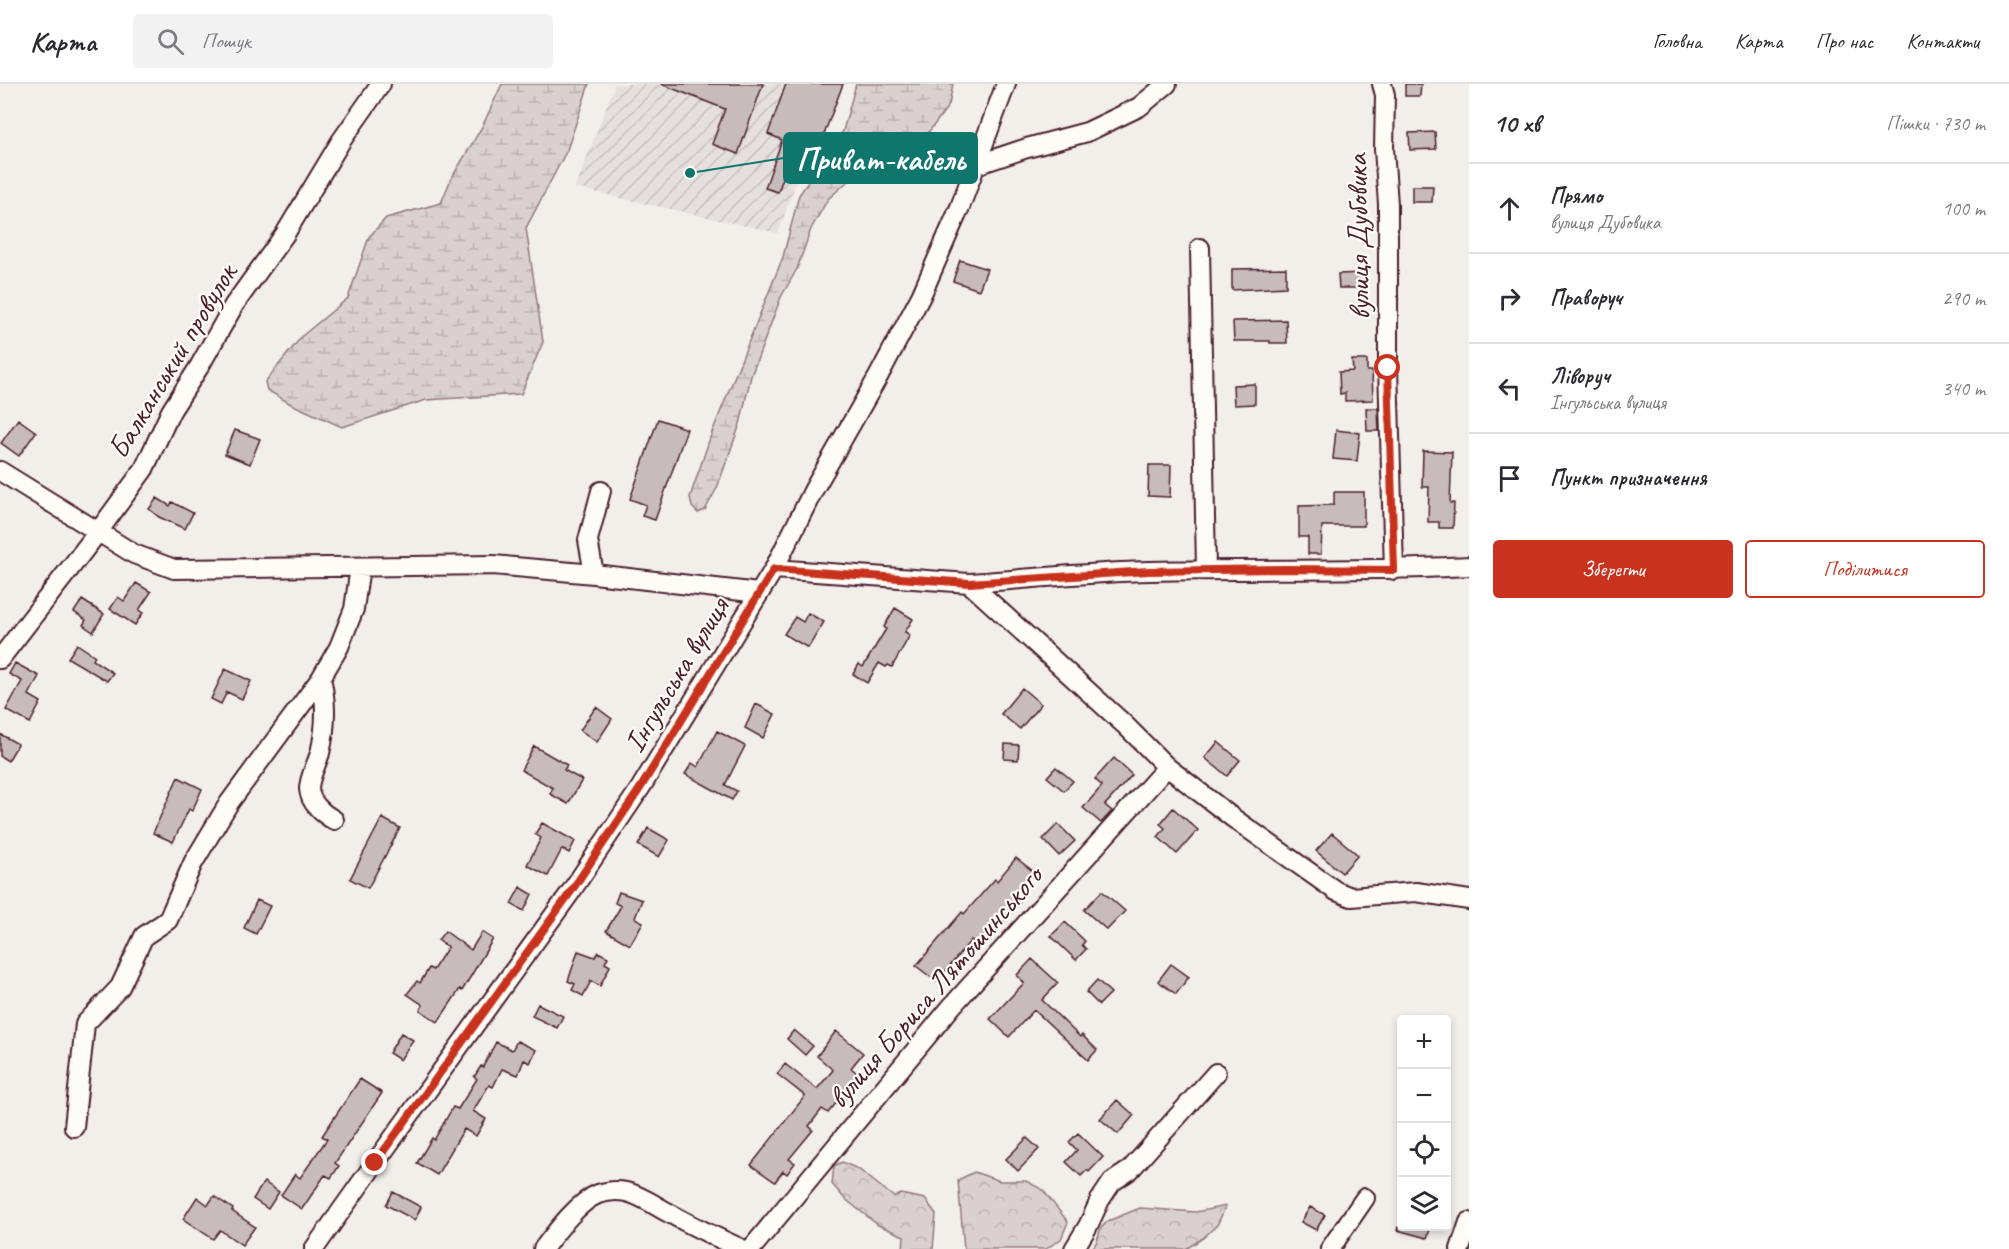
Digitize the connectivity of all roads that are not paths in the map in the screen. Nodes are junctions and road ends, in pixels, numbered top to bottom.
1 (381, 84) edge
2 (1006, 84) edge
3 (1167, 84) edge
4 (1382, 84) edge
5 (976, 165) junction
6 (1200, 248) dead end
7 (0, 471) edge
8 (601, 491) dead end
9 (98, 532) junction
10 (1469, 566) edge
11 (360, 567) junction
12 (774, 569) junction
13 (1206, 570) junction
14 (1394, 570) junction
15 (594, 574) junction
16 (969, 583) junction
17 (759, 593) junction
18 (0, 659) edge
19 (321, 678) junction
20 (1167, 767) junction
21 (334, 820) dead end
22 (1469, 900) edge
23 (1216, 1073) dead end
24 (74, 1127) dead end
25 (1365, 1198) dead end
26 (1469, 1222) edge
27 (314, 1249) edge
28 (543, 1249) edge
29 (742, 1249) edge
30 (752, 1249) edge
31 (1074, 1249) edge
32 (1330, 1249) edge
33 (1460, 1249) edge

1 - 9 street, Балканський провулок
2 - 5 street, Інгульська вулиця
3 - 5 street
4 - 14 street, вулиця Дубовика
5 - 12 street, Інгульська вулиця
6 - 13 street
7 - 9 street
8 - 15 street
9 - 11 street
9 - 18 street, Балканський провулок
10 - 14 street
11 - 15 street
11 - 19 street
12 - 16 street
12 - 17 street, Інгульська вулиця
13 - 14 street
13 - 16 street
15 - 17 street
16 - 20 street
17 - 27 street, Інгульська вулиця
19 - 21 street
19 - 24 street
20 - 22 street
20 - 30 street, вулиця Бориса Лятошинського
23 - 31 street
25 - 32 street
26 - 33 street
28 - 29 street

